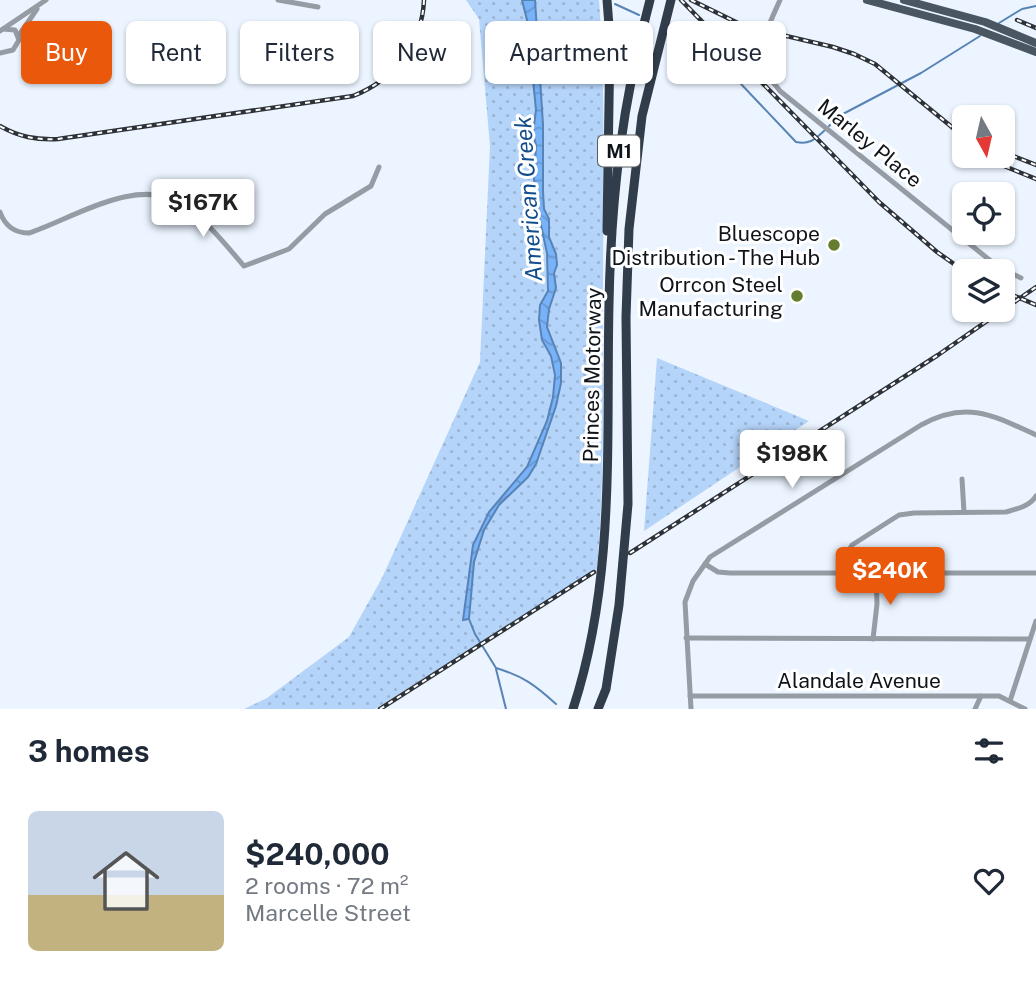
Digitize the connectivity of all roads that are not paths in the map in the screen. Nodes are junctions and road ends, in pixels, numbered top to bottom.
1 (278, 0) edge
2 (607, 0) edge
3 (671, 0) edge
4 (780, 0) edge
5 (867, 0) edge
6 (904, 0) edge
7 (45, 1) edge
8 (650, 1) edge
9 (318, 6) dead end
10 (0, 31) edge
11 (19, 36) junction
12 (1036, 43) edge
13 (1036, 52) edge
14 (2, 55) edge
15 (379, 167) dead end
16 (0, 212) edge
17 (1021, 278) dead end
18 (609, 303) junction
19 (1036, 435) edge
20 (961, 479) dead end
21 (1036, 496) edge
22 (964, 512) junction
23 (705, 564) junction
24 (1036, 573) edge
25 (845, 574) junction
26 (876, 574) junction
27 (1036, 621) edge
28 (686, 638) junction
29 (873, 639) junction
30 (1030, 639) junction
31 (690, 696) junction
32 (981, 696) junction
33 (1010, 701) junction
34 (573, 709) edge
35 (598, 709) edge
36 (691, 709) edge
37 (975, 709) edge
38 (1025, 709) edge

1 - 9 street
2 - 18 highway
3 - 35 highway, Princes Motorway / M1
4 - 17 street, Marley Place
5 - 13 main road
6 - 12 main road
7 - 10 street
7 - 11 street
8 - 18 highway, Princes Motorway / M1
10 - 11 street
11 - 14 street
15 - 16 street
18 - 34 highway, Princes Motorway / M1
19 - 23 street
20 - 22 street
21 - 22 street
22 - 25 street
23 - 25 street
23 - 28 street
24 - 26 street
25 - 26 street
26 - 29 street
27 - 30 street
28 - 29 street
28 - 31 street
29 - 30 street
30 - 33 street
31 - 32 street, Alandale Avenue
31 - 36 street
32 - 33 street, Alandale Avenue
32 - 37 street
33 - 38 street, Alandale Avenue

